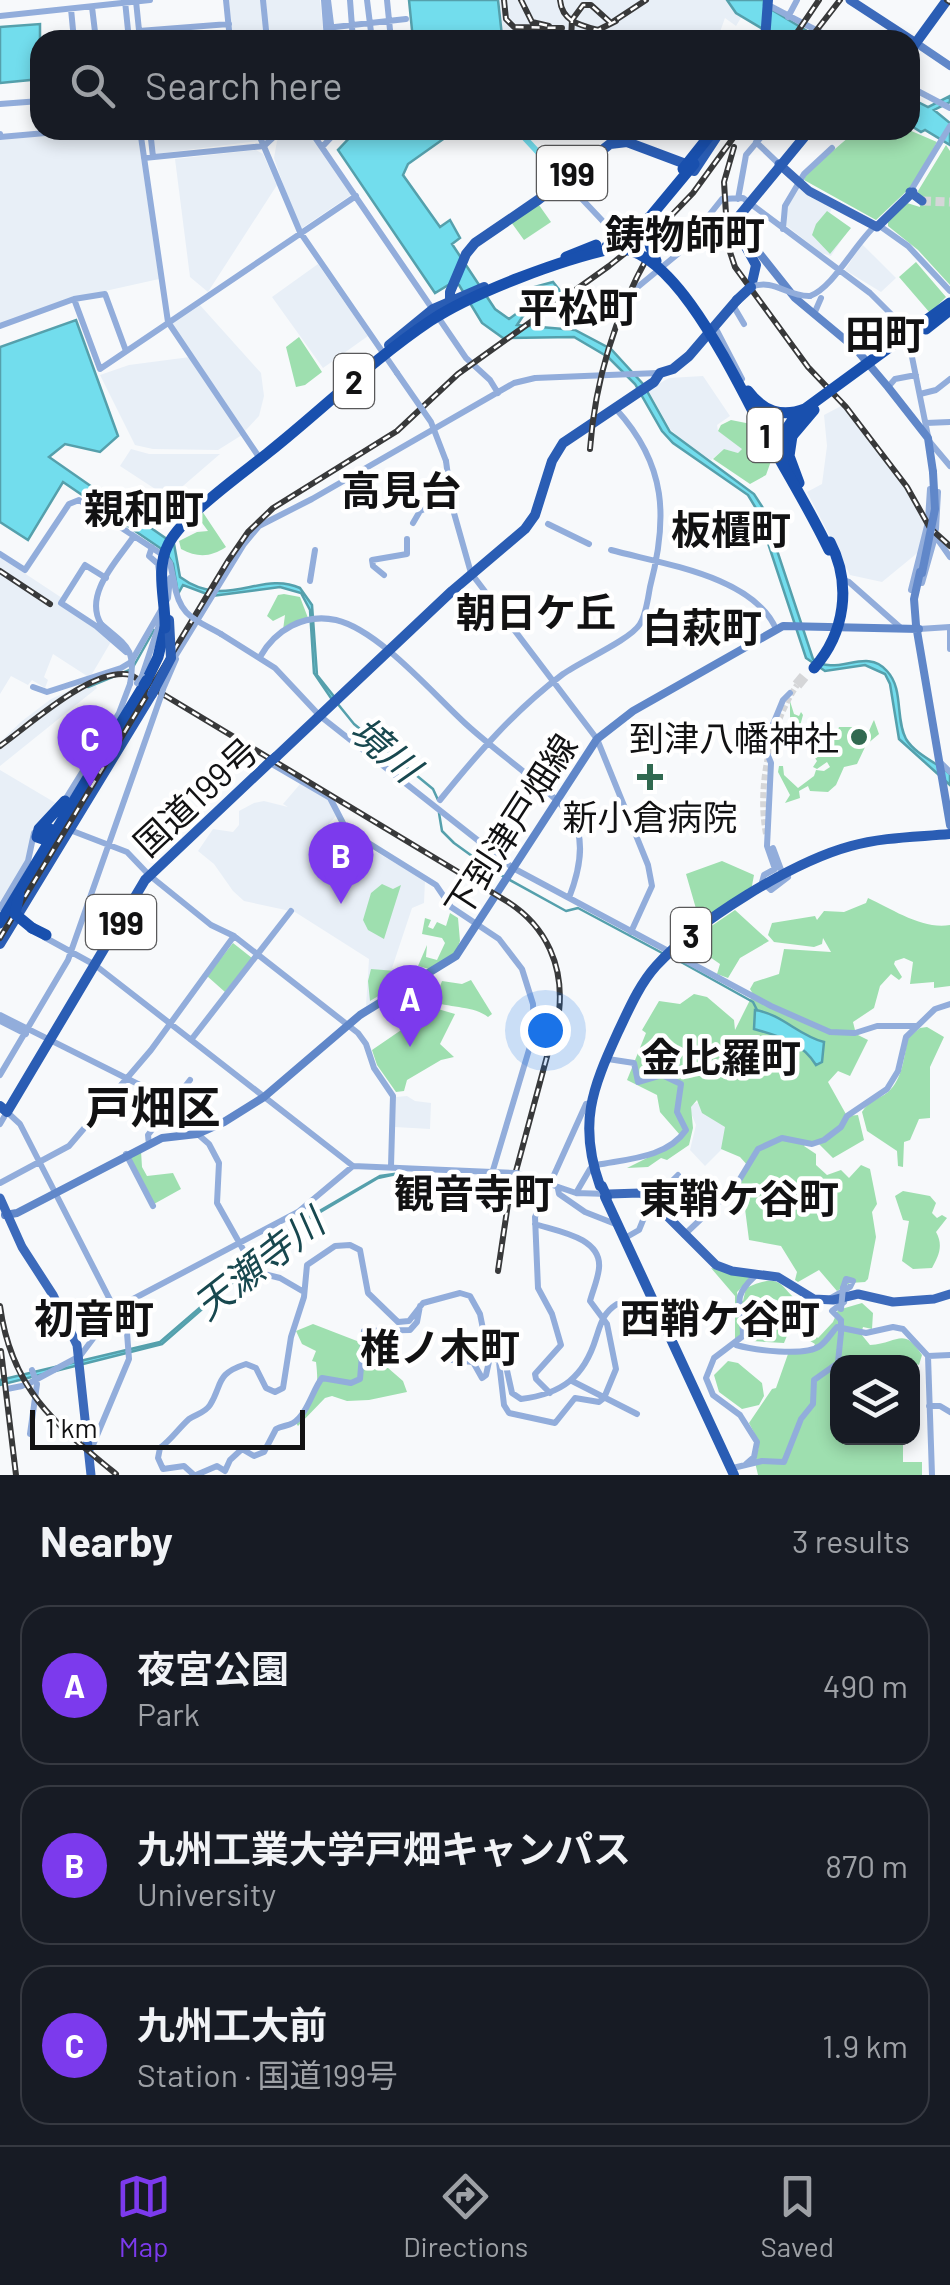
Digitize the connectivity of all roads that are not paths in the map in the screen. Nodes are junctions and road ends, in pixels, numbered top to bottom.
1 (150, 0) edge
2 (226, 0) edge
3 (263, 0) edge
4 (326, 0) edge
5 (350, 0) edge
6 (368, 0) edge
7 (387, 0) edge
8 (796, 0) edge
9 (850, 0) edge
10 (136, 1) edge
11 (947, 1) edge
12 (125, 2) edge
13 (770, 6) edge
14 (92, 7) junction
15 (71, 9) junction
16 (0, 16) edge
17 (788, 16) junction
18 (406, 19) dead end
19 (389, 20) junction
20 (370, 22) junction
21 (229, 24) junction
22 (352, 25) junction
23 (329, 27) junction
24 (73, 30) edge
25 (95, 30) edge
26 (128, 30) edge
27 (139, 30) edge
28 (180, 30) edge
29 (229, 30) edge
30 (266, 30) edge
31 (329, 30) edge
32 (353, 30) edge
33 (371, 30) edge
34 (390, 30) edge
35 (814, 30) edge
36 (890, 30) edge
37 (920, 38) edge
38 (920, 51) edge
39 (950, 66) edge
40 (920, 92) edge
41 (30, 102) edge
42 (0, 104) edge
43 (944, 105) edge
44 (950, 128) edge
45 (0, 134) edge
46 (30, 135) edge
47 (143, 140) edge
48 (149, 140) edge
49 (262, 140) edge
50 (268, 140) edge
51 (275, 140) edge
52 (317, 140) edge
53 (329, 140) edge
54 (709, 140) edge
55 (709, 140) edge
56 (711, 140) edge
57 (711, 140) edge
58 (804, 140) edge
59 (757, 141) joint
60 (264, 144) junction
61 (254, 147) junction
62 (322, 147) junction
63 (832, 148) dead end
64 (148, 158) junction
65 (271, 161) junction
66 (783, 165) junction
67 (694, 167) junction
68 (565, 179) junction
69 (802, 179) junction
70 (912, 193) junction
71 (356, 196) junction
72 (923, 200) tunnel mouth
73 (772, 207) dead end
74 (744, 212) junction
75 (772, 220) junction
76 (877, 226) junction
77 (784, 229) junction
78 (300, 232) junction
79 (614, 233) dead end
80 (596, 246) junction
81 (635, 247) dead end
82 (662, 268) junction
83 (540, 270) junction
84 (838, 270) junction
85 (513, 279) junction
86 (754, 283) junction
87 (468, 297) junction
88 (820, 298) dead end
89 (74, 299) junction
90 (950, 302) edge
91 (737, 303) junction
92 (611, 308) dead end
93 (436, 313) junction
94 (814, 314) junction
95 (701, 315) junction
96 (168, 322) junction
97 (744, 324) dead end
98 (0, 326) edge
99 (408, 334) junction
100 (715, 334) junction
101 (899, 343) junction
102 (126, 351) junction
103 (384, 354) junction
104 (864, 369) junction
105 (658, 375) junction
106 (915, 376) junction
107 (950, 380) edge
108 (888, 386) junction
109 (642, 391) junction
110 (498, 393) junction
111 (919, 395) junction
112 (616, 409) junction
113 (922, 412) junction
114 (910, 416) junction
115 (950, 422) edge
116 (927, 439) junction
117 (774, 440) junction
118 (260, 458) junction
119 (950, 466) edge
120 (244, 467) junction
121 (435, 504) dead end
122 (809, 507) junction
123 (187, 520) junction
124 (413, 523) dead end
125 (548, 524) dead end
126 (818, 527) junction
127 (936, 529) dead end
128 (134, 536) junction
129 (407, 540) dead end
130 (589, 544) dead end
131 (831, 546) junction
132 (315, 550) dead end
133 (611, 550) dead end
134 (166, 552) junction
135 (0, 554) edge
136 (950, 556) edge
137 (657, 562) junction
138 (482, 564) junction
139 (472, 573) junction
140 (384, 575) dead end
141 (921, 576) junction
142 (106, 578) junction
143 (843, 580) junction
144 (310, 581) dead end
145 (170, 586) junction
146 (911, 590) dead end
147 (841, 605) junction
148 (163, 606) junction
149 (838, 623) junction
150 (950, 627) edge
151 (164, 628) junction
152 (902, 628) junction
153 (776, 629) junction
154 (918, 629) junction
155 (950, 649) edge
156 (389, 651) junction
157 (260, 658) junction
158 (131, 662) junction
159 (811, 671) tunnel mouth
160 (554, 681) junction
161 (147, 686) junction
162 (32, 687) dead end
163 (790, 692) dead end
164 (320, 716) junction
165 (598, 739) junction
166 (487, 742) junction
167 (272, 760) junction
168 (92, 766) junction
169 (943, 770) edge
170 (440, 800) dead end
171 (65, 801) junction
172 (556, 801) junction
173 (950, 813) edge
174 (950, 825) edge
175 (53, 830) junction
176 (70, 830) junction
177 (950, 834) edge
178 (108, 843) junction
179 (772, 849) dead end
180 (839, 852) junction
181 (30, 864) dead end
182 (818, 865) joint
183 (513, 868) junction
184 (150, 875) junction
185 (782, 875) junction
186 (764, 887) junction
187 (568, 898) junction
188 (0, 908) edge
189 (291, 911) dead end
190 (0, 922) edge
191 (478, 924) junction
192 (631, 932) junction
193 (45, 936) joint
194 (234, 936) junction
195 (0, 944) edge
196 (70, 952) junction
197 (672, 952) junction
198 (258, 954) junction
199 (94, 965) junction
200 (950, 1004) edge
201 (0, 1016) edge
202 (170, 1024) junction
203 (349, 1024) junction
204 (918, 1026) junction
205 (22, 1030) junction
206 (191, 1040) junction
207 (49, 1042) junction
208 (608, 1059) junction
209 (0, 1072) edge
210 (126, 1079) junction
211 (190, 1080) dead end
212 (264, 1097) junction
213 (591, 1103) junction
214 (3, 1109) edge
215 (168, 1109) junction
216 (0, 1124) edge
217 (194, 1133) junction
218 (148, 1144) junction
219 (126, 1155) junction
220 (40, 1162) junction
221 (353, 1166) junction
222 (390, 1166) junction
223 (493, 1170) junction
224 (678, 1176) dead end
225 (0, 1183) edge
226 (548, 1183) junction
227 (558, 1188) junction
228 (55, 1192) junction
229 (605, 1192) junction
230 (576, 1193) junction
231 (0, 1200) edge
232 (652, 1200) junction
233 (153, 1206) dead end
234 (5, 1215) edge
235 (534, 1224) junction
236 (618, 1225) junction
237 (684, 1234) junction
238 (625, 1239) junction
239 (238, 1243) junction
240 (755, 1276) junction
241 (304, 1292) junction
242 (847, 1292) junction
243 (950, 1295) edge
244 (828, 1300) junction
245 (420, 1304) junction
246 (116, 1308) junction
247 (603, 1317) junction
248 (663, 1320) junction
249 (841, 1321) junction
250 (736, 1345) junction
251 (839, 1355) edge
252 (950, 1355) edge
253 (928, 1356) junction
254 (490, 1357) junction
255 (452, 1360) dead end
256 (80, 1362) junction
257 (499, 1362) junction
258 (830, 1369) edge
259 (34, 1375) junction
260 (572, 1381) junction
261 (4, 1390) edge
262 (551, 1393) junction
263 (604, 1398) junction
264 (930, 1406) junction
265 (950, 1412) edge
266 (637, 1414) dead end
267 (30, 1434) dead end
268 (90, 1457) junction
269 (746, 1464) junction
270 (734, 1470) edge
271 (90, 1475) edge
272 (195, 1475) edge
273 (932, 1475) edge

1 - 10 street
2 - 21 street
3 - 30 street
4 - 23 street
5 - 22 street
6 - 20 street
7 - 19 street
8 - 17 street
9 - 36 main road
10 - 12 street
10 - 27 street
11 - 37 highway
12 - 14 street
12 - 26 street
13 - 17 street
14 - 15 street
14 - 25 street
15 - 16 street
15 - 24 street
17 - 35 street
18 - 19 street
19 - 20 street
19 - 34 street
20 - 22 street
20 - 33 street
21 - 28 street
21 - 29 street
22 - 23 street
22 - 32 street
23 - 31 street
38 - 39 main road
40 - 43 street
41 - 42 street
44 - 70 street
45 - 46 street
47 - 64 street
48 - 64 street
49 - 60 street
50 - 60 street
51 - 65 street
52 - 62 street
53 - 62 street
54 - 80 highway, bridge
55 - 95 highway, bridge
56 - 67 highway, bridge
57 - 67 highway, 199
58 - 66 highway
59 - 66 street
59 - 74 street
60 - 61 street
60 - 65 street
61 - 64 street
61 - 65 street
62 - 71 street
63 - 69 street
64 - 96 street
65 - 78 street
66 - 69 main road
66 - 74 highway
67 - 68 highway, 199
67 - 83 highway, 2, bridge
67 - 87 highway, 199
67 - 95 highway, bridge
68 - 79 street
68 - 87 highway, 199
69 - 76 main road
69 - 77 street
70 - 72 main road
70 - 76 main road
71 - 78 street
71 - 93 street
73 - 75 street
74 - 75 street
74 - 82 street
74 - 86 highway
74 - 94 main road
75 - 77 street
76 - 84 street
76 - 90 street
77 - 84 street
78 - 96 street
78 - 103 street
80 - 82 highway, bridge
80 - 83 highway, bridge
81 - 82 street
82 - 92 street
82 - 95 highway, bridge
83 - 85 highway, 2, bridge
83 - 87 highway, 2, bridge
83 - 95 highway, bridge
84 - 86 street, bridge
84 - 101 street
85 - 99 highway, bridge
85 - 123 highway, 2, bridge
86 - 91 highway, 国道199号 / 199, bridge
87 - 93 highway, 199
87 - 99 highway, bridge
87 - 123 highway, 2, bridge
88 - 94 street
89 - 98 street
89 - 102 street
89 - 102 street
90 - 101 highway, bridge
90 - 101 street
90 - 101 highway, 1, bridge
91 - 97 street
91 - 100 highway, 国道199号 / 199
93 - 103 highway, 199
93 - 110 street
94 - 108 main road
95 - 100 highway, bridge
96 - 102 street
96 - 118 street
99 - 103 highway
100 - 101 highway, 1, bridge
100 - 104 highway, 1, bridge
100 - 105 highway, 国道199号 / 199
100 - 117 street
100 - 122 highway, 1, bridge
101 - 104 highway, 1, bridge
101 - 106 street
101 - 117 street, bridge
101 - 117 highway, bridge
103 - 118 highway, 199
103 - 139 street, bridge
104 - 122 highway, 1, bridge
105 - 109 highway, 国道199号 / 199
105 - 110 street
106 - 108 street
106 - 111 street
107 - 111 street
108 - 114 main road
109 - 112 highway, 国道199号 / 199
109 - 138 highway, 国道199号 / 199
110 - 161 street
111 - 113 street
111 - 116 street
112 - 137 street
112 - 138 highway, 国道199号 / 199
113 - 114 street
113 - 116 street
114 - 116 main road
115 - 116 street
116 - 119 street
116 - 141 main road, bridge
117 - 122 highway, 1, bridge
117 - 143 street
118 - 120 highway, 199
118 - 134 highway, 199
120 - 134 highway, 199
120 - 134 highway, bridge
121 - 124 street
122 - 126 highway, 1, bridge
122 - 131 highway, 1, bridge
123 - 134 highway, bridge
123 - 151 highway, bridge
125 - 130 street
126 - 131 highway, 1, bridge
126 - 147 highway, bridge
127 - 146 street
128 - 134 street
128 - 135 street
128 - 142 street
129 - 140 street
131 - 147 highway, bridge
131 - 159 highway, 1, bridge
132 - 144 street
133 - 137 street
134 - 145 highway, 国道199号 / 199
134 - 148 street
134 - 151 highway, bridge
136 - 141 street
137 - 153 street
137 - 160 street
138 - 139 highway, 国道199号 / 199
139 - 156 highway, 国道199号 / 199
139 - 160 street
141 - 154 main road
142 - 158 street
142 - 161 street, bridge
143 - 149 street
143 - 152 street
145 - 148 street
145 - 157 street, bridge
145 - 161 highway, 国道199号 / 199, bridge
147 - 149 highway
148 - 158 street
148 - 161 street
149 - 152 main road, 下到津戸畑線
149 - 153 main road, 下到津戸畑線
150 - 154 street
150 - 155 street
151 - 161 highway
152 - 154 main road, 下到津戸畑線
153 - 165 main road, 下到津戸畑線
154 - 169 main road
156 - 157 street
156 - 164 highway, 国道199号 / 199
156 - 166 street
157 - 164 street
158 - 162 street
160 - 165 street
160 - 166 street
161 - 168 highway
161 - 171 street
161 - 175 highway
161 - 176 highway, 国道199号 / 199
161 - 178 street
163 - 186 street
164 - 167 highway, 国道199号 / 199
164 - 183 street
165 - 172 main road, 下到津戸畑線
165 - 192 street
166 - 170 street
166 - 172 street
167 - 184 highway, 国道199号 / 199
167 - 191 street
168 - 175 highway
168 - 190 highway
169 - 173 main road
169 - 174 main road
171 - 175 highway
171 - 188 street
172 - 183 main road, 下到津戸畑線
172 - 187 street
175 - 181 highway
175 - 190 highway
175 - 193 highway, bridge
176 - 178 street
176 - 195 highway, 国道199号 / 199
177 - 180 highway, 3
177 - 185 highway, 3
178 - 184 street
178 - 196 street
179 - 185 street
180 - 182 highway
180 - 185 highway, 3
182 - 186 street
183 - 187 street
183 - 191 main road, 下到津戸畑線
184 - 194 street
184 - 199 highway, 国道199号 / 199
185 - 186 highway, 3
186 - 197 highway, 3
187 - 192 street
189 - 198 street
191 - 203 main road, 下到津戸畑線
191 - 223 street
192 - 197 street
193 - 196 street
194 - 198 street
194 - 202 street
196 - 199 street
196 - 205 street
197 - 204 street
197 - 208 highway, 3
197 - 213 highway, 3
198 - 203 street
198 - 206 street
199 - 202 street
199 - 207 highway, 国道199号 / 199
200 - 204 street
201 - 205 street
202 - 206 street
202 - 210 street
203 - 212 main road, 下到津戸畑線
203 - 222 street
204 - 237 street
205 - 207 street
205 - 209 street
206 - 212 street
207 - 210 street
207 - 214 highway, 国道199号 / 199
208 - 213 highway, 3
208 - 230 street
210 - 215 street
210 - 220 street
211 - 215 street
212 - 217 main road, 下到津戸畑線
212 - 221 street
213 - 226 street
213 - 229 highway, 3
214 - 216 street
214 - 220 street
215 - 217 street
215 - 218 street
217 - 218 main road, 下到津戸畑線
217 - 239 street
218 - 219 main road, 下到津戸畑線
219 - 228 main road, 下到津戸畑線
219 - 233 street
220 - 225 street
220 - 228 street
221 - 222 street
221 - 239 street
222 - 223 street
223 - 226 street
224 - 232 street
226 - 227 street
226 - 235 street
227 - 230 street
227 - 236 street
228 - 234 main road, 下到津戸畑線
228 - 246 street
229 - 230 street
229 - 232 main road
229 - 236 highway, 3
229 - 238 highway, 3
231 - 234 main road
232 - 237 main road
232 - 238 street
234 - 256 main road
235 - 247 street
235 - 262 street
236 - 238 highway, 3
237 - 240 main road
237 - 244 main road
238 - 248 highway, 3
238 - 270 highway, 3
239 - 241 street
239 - 246 street
240 - 242 main road
240 - 250 street
241 - 245 street
241 - 272 street
242 - 243 main road
242 - 244 street
242 - 249 street, bridge
242 - 249 street
243 - 244 main road
245 - 254 street
245 - 272 street
246 - 256 street
246 - 268 street
247 - 248 street
247 - 260 street
247 - 263 street
248 - 270 highway, 3
249 - 251 street, bridge
250 - 253 street
250 - 269 street
252 - 253 street
253 - 264 street
254 - 255 street
254 - 257 street
256 - 259 street
256 - 268 main road
256 - 271 main road
257 - 262 street
257 - 263 street
258 - 269 street
259 - 261 street
259 - 267 street
260 - 262 street
260 - 263 street
263 - 266 street
264 - 265 street
264 - 273 street
268 - 271 main road
269 - 270 street

